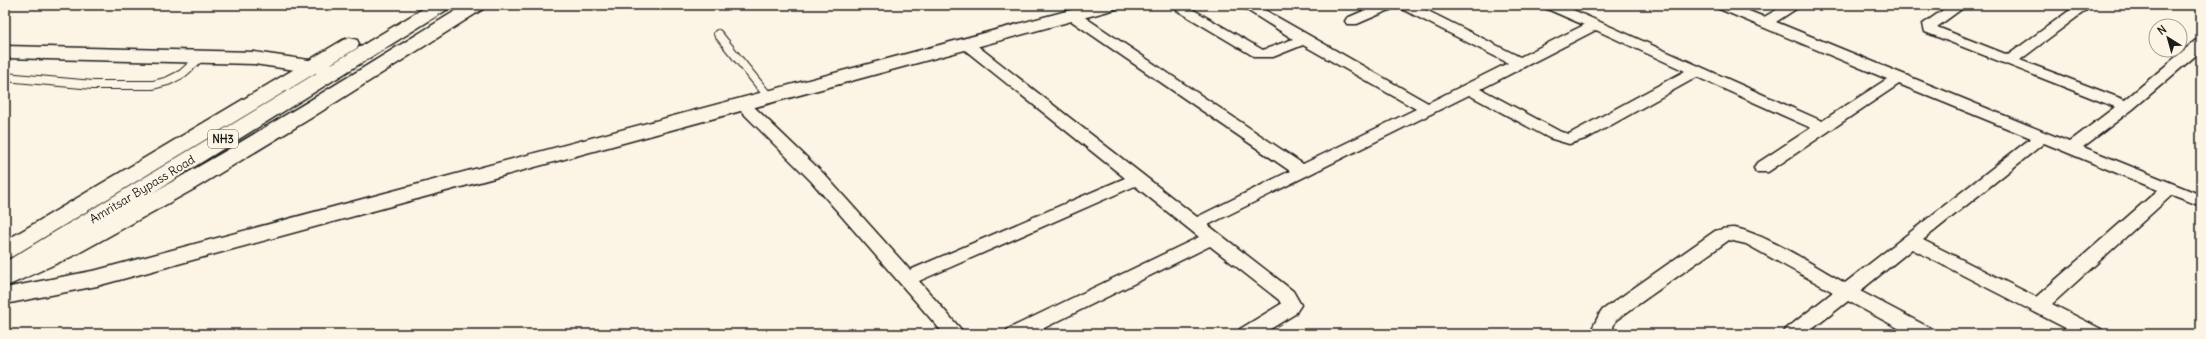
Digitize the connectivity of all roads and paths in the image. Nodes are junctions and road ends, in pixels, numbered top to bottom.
1 (415, 5) edge
2 (442, 5) edge
3 (477, 5) edge
4 (1110, 5) edge
5 (1175, 5) edge
6 (1246, 5) edge
7 (1389, 5) edge
8 (1405, 5) edge
9 (1550, 5) edge
10 (1722, 5) edge
11 (1795, 5) edge
12 (1960, 5) edge
13 (2086, 5) edge
14 (1072, 15) junction
15 (1352, 20) dead end
16 (1765, 24) junction
17 (1596, 25) junction
18 (718, 34) dead end
19 (1306, 39) junction
20 (965, 43) junction
21 (2201, 43) edge
22 (5, 52) edge
23 (202, 56) junction
24 (2009, 61) junction
25 (1520, 64) junction
26 (312, 67) junction
27 (336, 70) junction
28 (1696, 71) junction
29 (5, 77) edge
30 (1898, 78) junction
31 (1470, 89) junction
32 (769, 97) junction
33 (742, 104) junction
34 (2127, 106) junction
35 (1428, 109) junction
36 (1823, 128) junction
37 (2043, 136) junction
38 (2071, 148) junction
39 (1762, 168) dead end
40 (1303, 172) junction
41 (1137, 179) junction
42 (2170, 188) junction
43 (2201, 201) edge
44 (1197, 224) junction
45 (1213, 237) junction
46 (1910, 241) junction
47 (5, 251) edge
48 (5, 273) edge
49 (906, 278) junction
50 (5, 279) edge
51 (1846, 291) junction
52 (5, 296) edge
53 (2038, 306) junction
54 (955, 334) edge
55 (1015, 334) edge
56 (1247, 334) edge
57 (1604, 334) edge
58 (1793, 334) edge
59 (1925, 334) edge
60 (2094, 334) edge

1 - 26 main road, Amritsar Bypass Road / NH3
2 - 27 main road, Amritsar Bypass Road / NH3
3 - 50 main road
4 - 14 main road
5 - 19 street
6 - 19 street
7 - 15 street
8 - 25 street
9 - 17 street
10 - 16 street
11 - 16 street
12 - 24 street
13 - 24 street
14 - 20 main road
14 - 40 street
16 - 30 street
17 - 25 street
17 - 28 street
18 - 32 lane
19 - 35 street
20 - 32 main road
20 - 41 street
21 - 34 street
22 - 23 main road
23 - 26 main road
23 - 29 lane
24 - 34 street
25 - 31 street
26 - 27 main road
26 - 47 main road, Amritsar Bypass Road / NH3
27 - 48 main road, Amritsar Bypass Road / NH3
28 - 31 street
28 - 36 street
30 - 36 street
30 - 37 street
31 - 35 street
32 - 33 main road
33 - 49 street
33 - 52 main road
34 - 38 street
35 - 40 street
36 - 39 street
37 - 38 street
37 - 46 street
38 - 42 street
40 - 44 street
41 - 44 street
41 - 49 street
42 - 43 street
42 - 53 street
44 - 45 street
45 - 55 street
45 - 56 street
46 - 51 street
46 - 53 street
49 - 54 street
51 - 57 street
51 - 58 street
51 - 59 street
53 - 60 street

